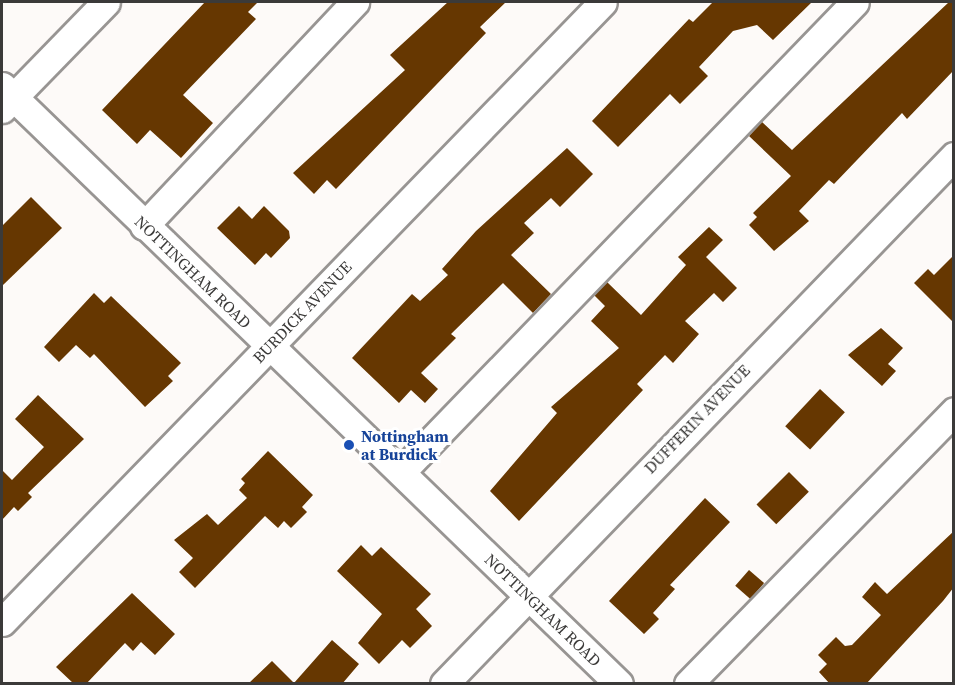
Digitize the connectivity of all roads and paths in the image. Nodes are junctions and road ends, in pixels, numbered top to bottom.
1 (106, 2) edge
2 (355, 2) edge
3 (603, 2) edge
4 (855, 2) edge
5 (5, 98) edge
6 (954, 156) edge
7 (144, 226) junction
8 (269, 345) junction
9 (954, 411) edge
10 (401, 472) junction
11 (526, 593) junction
12 (2, 622) edge
13 (444, 684) edge
14 (619, 684) edge
15 (688, 684) edge

1 - 5 street
2 - 7 street
3 - 8 street, BURDICK AVENUE
4 - 10 street
5 - 7 street, NOTTINGHAM ROAD
6 - 11 street, DUFFERIN AVENUE
7 - 8 street, NOTTINGHAM ROAD
8 - 10 street, NOTTINGHAM ROAD
8 - 12 street, BURDICK AVENUE
9 - 15 street
10 - 11 street, NOTTINGHAM ROAD
11 - 13 street, DUFFERIN AVENUE
11 - 14 street, NOTTINGHAM ROAD

